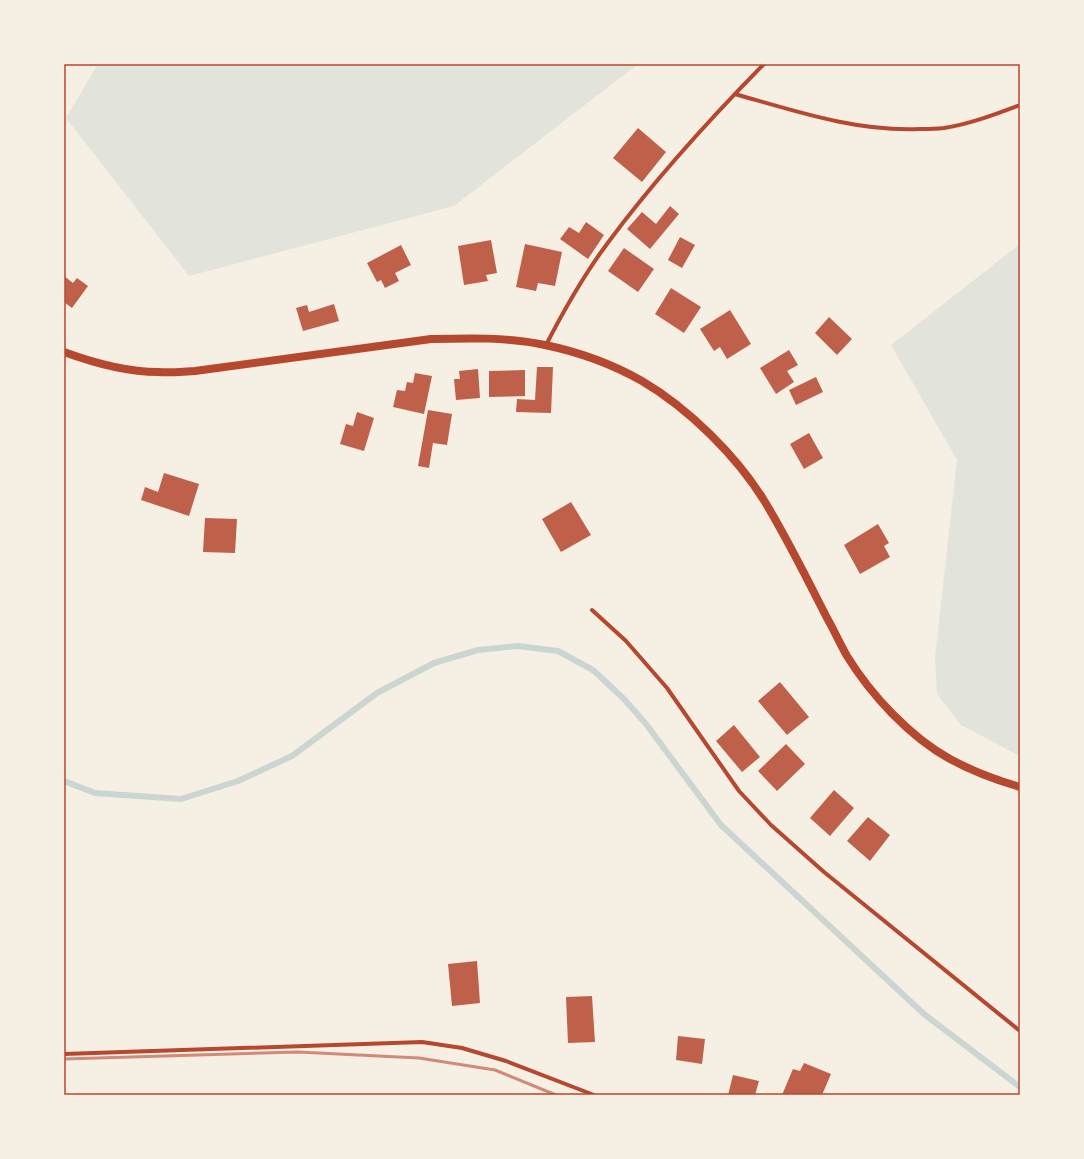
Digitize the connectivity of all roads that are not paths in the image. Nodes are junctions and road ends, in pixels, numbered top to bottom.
1 (764, 64) edge
2 (735, 94) junction
3 (1020, 105) edge
4 (546, 345) junction
5 (64, 352) edge
6 (592, 610) dead end
7 (1020, 787) edge
8 (1020, 1031) edge
9 (64, 1054) edge
10 (594, 1095) edge

1 - 2 street
2 - 3 street
2 - 4 street
4 - 5 main road
4 - 7 main road
6 - 8 street
9 - 10 street

